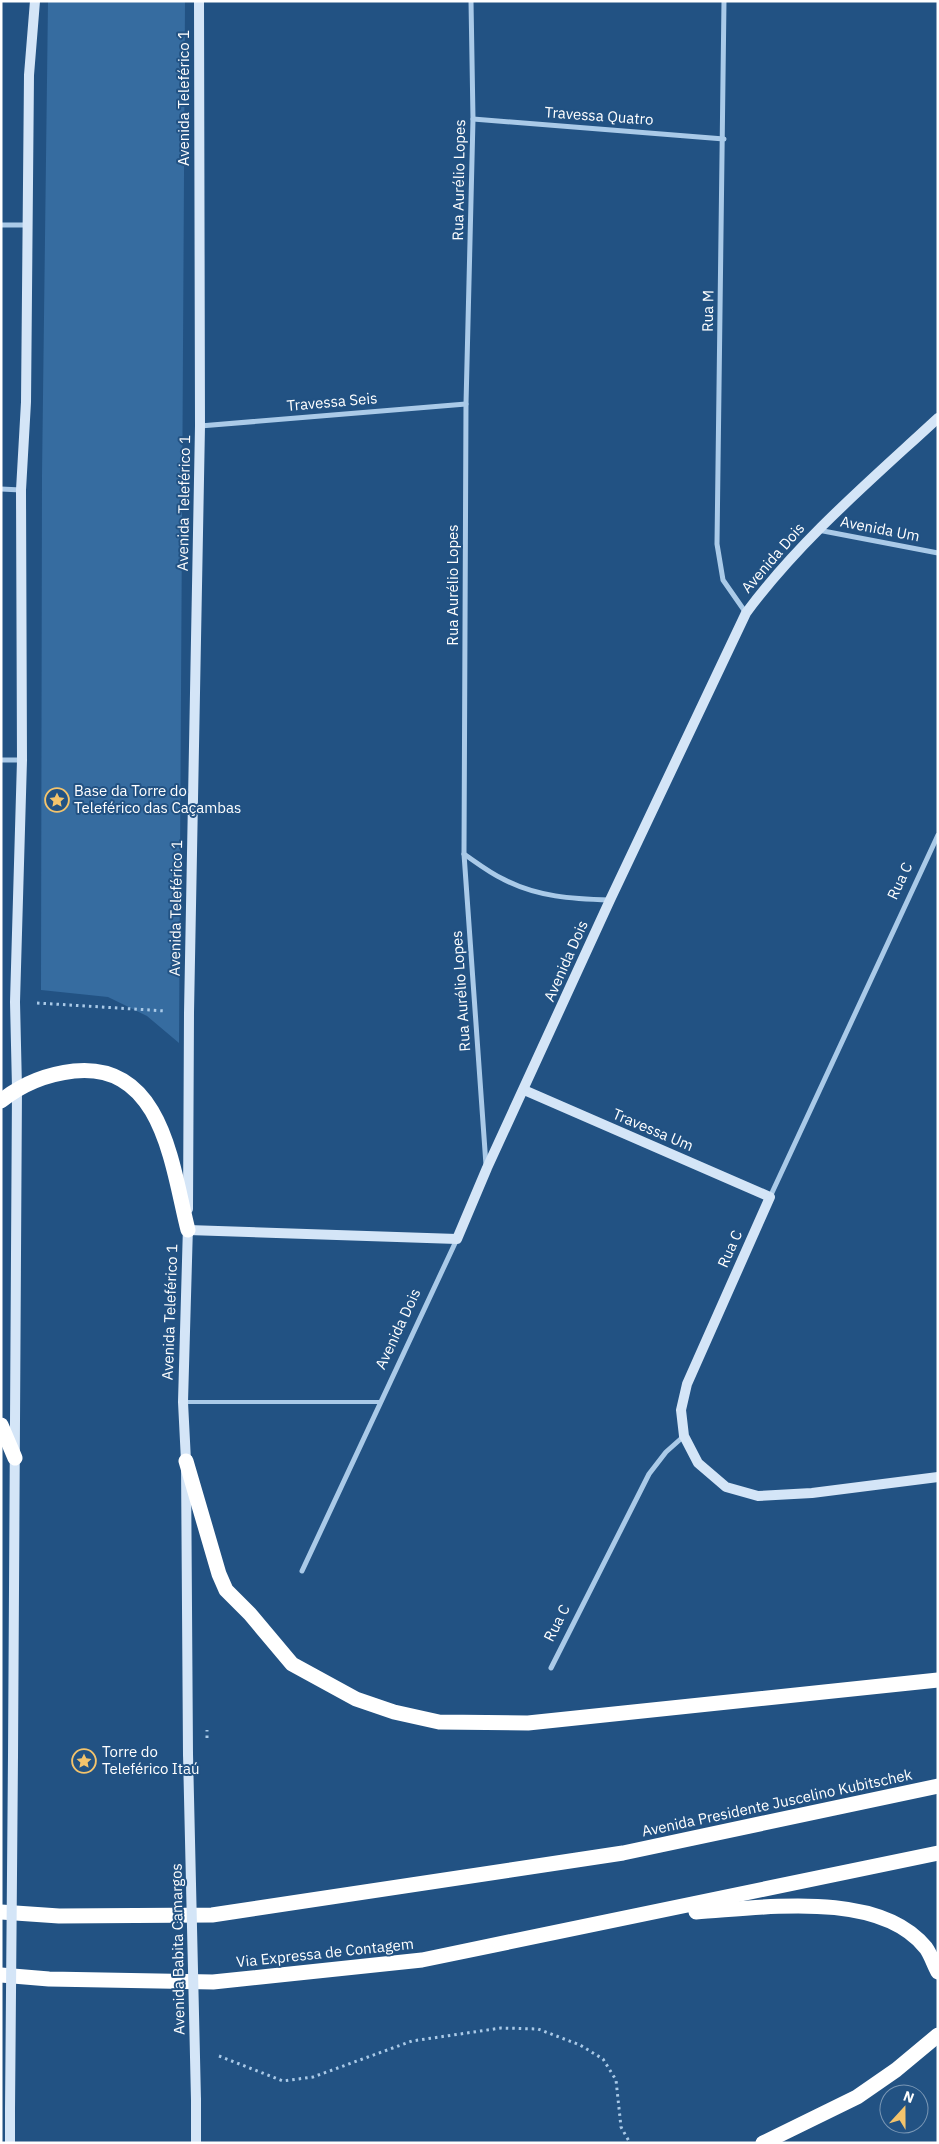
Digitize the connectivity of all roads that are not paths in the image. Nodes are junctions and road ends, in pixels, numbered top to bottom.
1 (34, 1) edge
2 (199, 1) edge
3 (471, 1) edge
4 (724, 1) edge
5 (472, 119) junction
6 (724, 139) junction
7 (1, 225) edge
8 (27, 225) junction
9 (466, 404) junction
10 (938, 418) edge
11 (200, 426) junction
12 (1, 489) edge
13 (21, 490) junction
14 (818, 530) junction
15 (938, 553) edge
16 (746, 613) junction
17 (1, 760) edge
18 (22, 760) junction
19 (938, 835) edge
20 (464, 854) junction
21 (610, 900) junction
22 (17, 1088) junction
23 (524, 1090) junction
24 (1, 1101) edge
25 (487, 1168) junction
26 (770, 1197) junction
27 (188, 1230) junction
28 (457, 1239) junction
29 (183, 1402) junction
30 (380, 1402) junction
31 (1, 1425) edge
32 (684, 1436) junction
33 (15, 1458) junction
34 (186, 1460) junction
35 (938, 1478) edge
36 (302, 1571) dead end
37 (552, 1668) dead end
38 (938, 1680) edge
39 (188, 1754) joint
40 (938, 1786) edge
41 (938, 1853) edge
42 (1, 1912) edge
43 (647, 1914) junction
44 (938, 1972) edge
45 (1, 1976) edge
46 (938, 2036) edge
47 (10, 2143) edge
48 (196, 2143) edge
49 (763, 2143) edge

1 - 8 main road
2 - 11 main road, Avenida Teleférico 1
3 - 5 street, Rua Aurélio Lopes
4 - 6 street, Rua M
5 - 6 street, Travessa Quatro
5 - 9 street, Rua Aurélio Lopes
6 - 16 street, Rua M
7 - 8 street
8 - 13 main road
9 - 11 street, Travessa Seis
9 - 20 street, Rua Aurélio Lopes
10 - 14 main road, Avenida Dois
11 - 27 main road, Avenida Teleférico 1
12 - 13 street
13 - 18 main road
14 - 15 street, Avenida Um
14 - 16 main road, Avenida Dois
16 - 21 main road, Avenida Dois
17 - 18 street
18 - 22 main road
19 - 26 street, Rua C
20 - 21 street
20 - 25 street, Rua Aurélio Lopes
21 - 23 main road, Avenida Dois
22 - 24 highway
22 - 27 highway
22 - 33 main road
23 - 25 main road, Avenida Dois
23 - 26 main road, Travessa Um
25 - 28 main road, Avenida Dois
26 - 32 main road, Rua C
27 - 28 main road
27 - 29 main road, Avenida Teleférico 1
28 - 30 street, Avenida Dois
29 - 30 lane
29 - 34 main road, Avenida Teleférico 1
30 - 36 street, Avenida Dois
31 - 33 highway
32 - 35 main road
32 - 37 street, Rua C
33 - 47 main road, bridge
34 - 38 highway
34 - 39 main road, Avenida Teleférico 1
39 - 48 main road, Avenida Babita Camargos, bridge
40 - 42 highway, Avenida Presidente Juscelino Kubitschek
41 - 43 highway
43 - 44 highway
43 - 45 highway, Via Expressa de Contagem
46 - 49 highway

